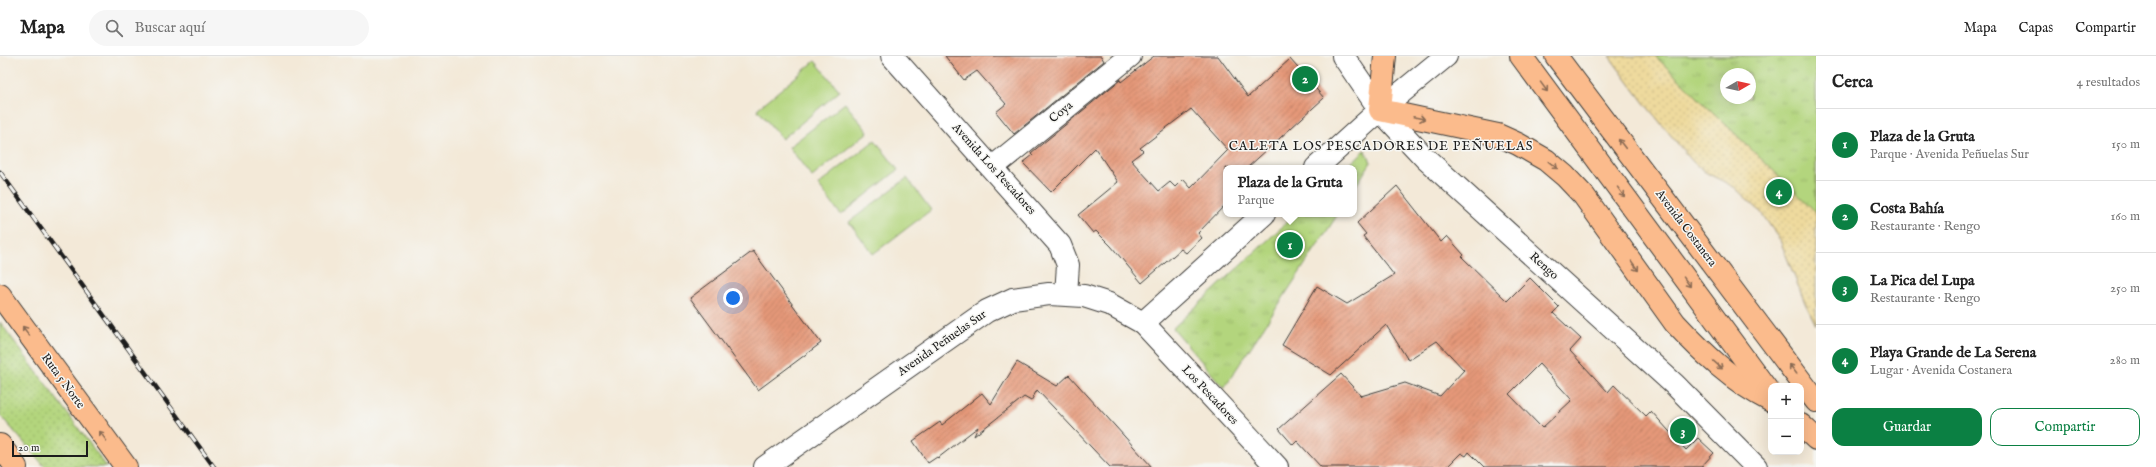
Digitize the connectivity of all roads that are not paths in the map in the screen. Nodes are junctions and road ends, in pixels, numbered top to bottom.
1 (892, 56) edge
2 (1130, 56) edge
3 (1343, 56) edge
4 (1385, 56) edge
5 (1446, 56) edge
6 (1521, 56) edge
7 (1556, 56) edge
8 (1380, 110) junction
9 (1319, 165) edge
10 (993, 167) junction
11 (1261, 217) edge
12 (1066, 294) junction
13 (0, 295) edge
14 (1143, 323) junction
15 (1768, 391) edge
16 (1768, 399) edge
17 (1816, 401) edge
18 (1804, 428) edge
19 (1816, 439) edge
20 (0, 445) edge
21 (16, 467) edge
22 (126, 467) edge
23 (765, 467) edge
24 (1277, 467) edge
25 (1756, 467) edge

1 - 10 street, Avenida Los Pescadores
2 - 10 street, Coya
3 - 8 street, Rengo
4 - 8 main road
5 - 8 street
6 -> 15 main road
17 -> 7 main road, Avenida Costanera
8 - 9 street
8 -> 16 main road
8 - 25 street, Rengo
10 - 12 street, Avenida Los Pescadores
11 - 14 street
12 - 14 street, Avenida Peñuelas Sur
12 - 23 street, Avenida Peñuelas Sur
22 -> 13 main road, Ruta 5 Norte
14 - 24 street, Los Pescadores
18 - 19 main road
20 - 21 main road

